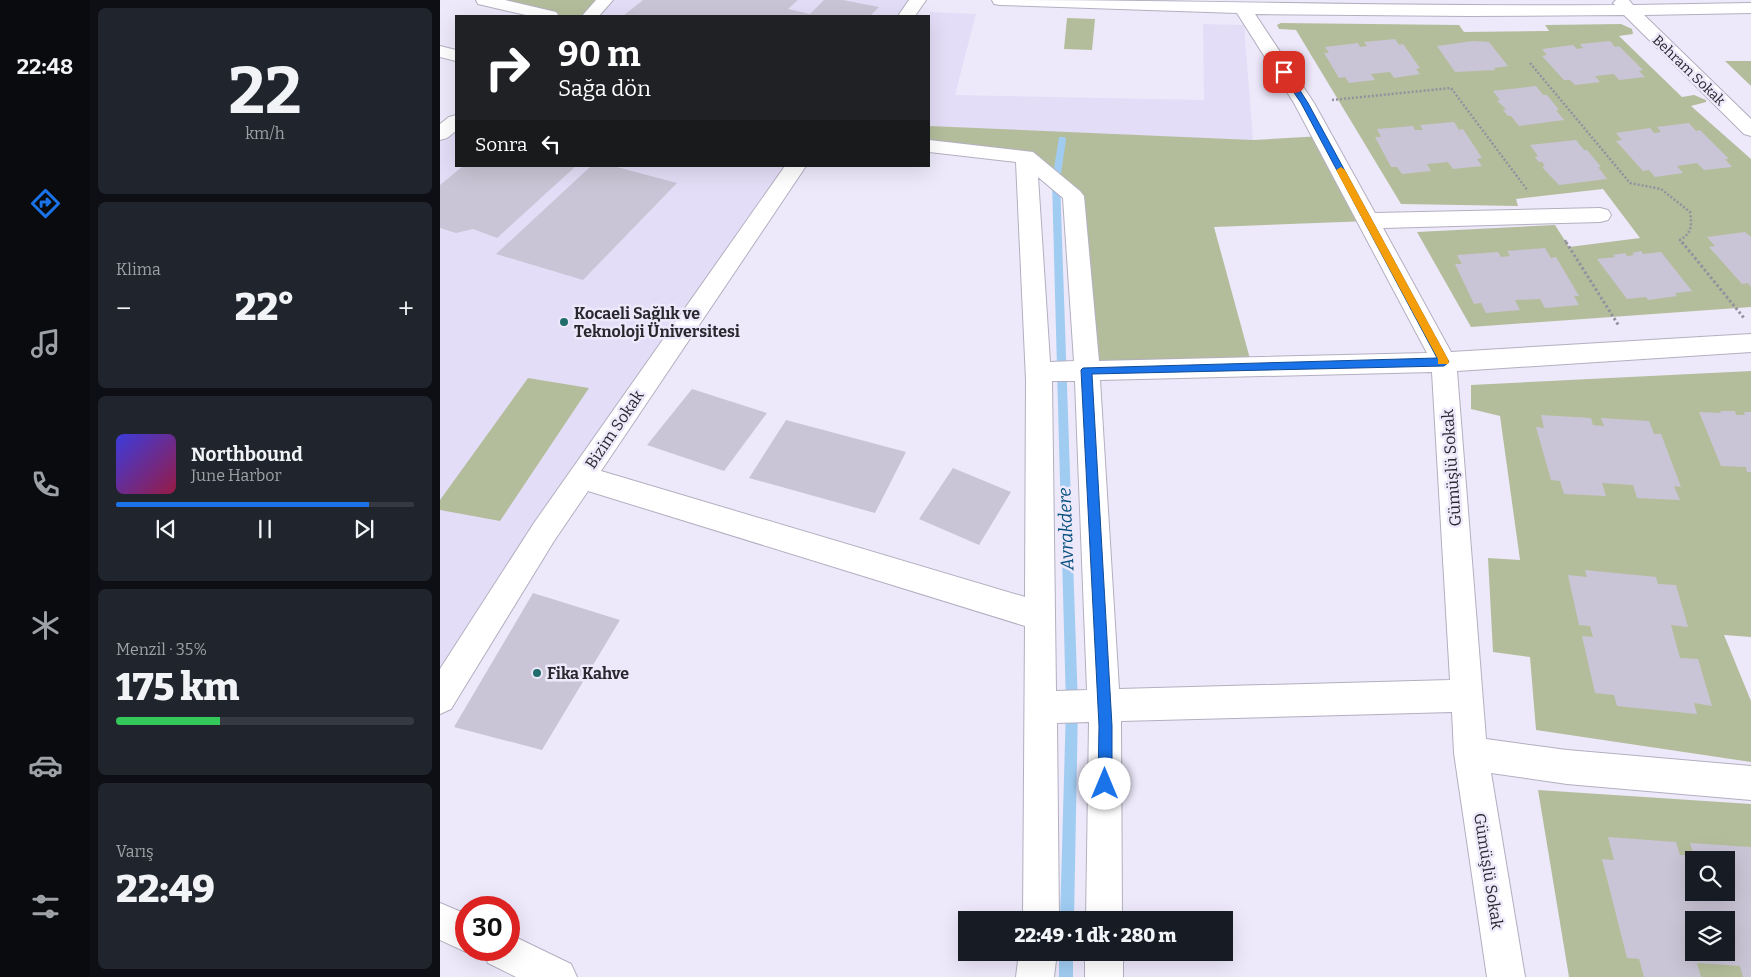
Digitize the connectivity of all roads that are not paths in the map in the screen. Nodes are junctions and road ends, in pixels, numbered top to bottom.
1 (484, 0) edge
2 (605, 0) edge
3 (918, 0) edge
4 (1000, 0) edge
5 (1071, 2) edge
6 (1624, 5) edge
7 (1260, 6) edge
8 (1751, 8) edge
9 (546, 15) edge
10 (591, 15) edge
11 (907, 15) edge
12 (440, 51) edge
13 (455, 56) edge
14 (1751, 130) edge
15 (930, 146) edge
16 (1026, 157) junction
17 (795, 167) edge
18 (1600, 215) dead end
19 (1369, 221) junction
20 (1749, 332) edge
21 (1444, 362) junction
22 (1086, 370) junction
23 (1038, 372) junction
24 (582, 477) junction
25 (1040, 616) junction
26 (1467, 696) junction
27 (440, 698) edge
28 (1104, 705) junction
29 (1041, 707) junction
30 (1471, 753) junction
31 (1751, 783) edge
32 (1041, 911) edge
33 (1104, 911) edge
34 (440, 921) edge
35 (455, 928) edge
36 (520, 959) edge
37 (1037, 961) edge
38 (1104, 961) edge
39 (558, 977) edge
40 (1035, 977) edge
41 (1104, 977) edge
42 (1506, 977) edge

1 - 9 street
2 - 10 street
3 - 11 street
4 - 5 street
5 - 7 street
6 - 7 street
6 - 8 street
6 - 14 street, Behram Sokak
7 - 19 street, Gümüşlü Sokak
12 - 13 street
15 - 16 street
16 - 22 street
16 - 23 street
17 - 24 street, Bizim Sokak
18 - 19 street
19 - 21 street, Gümüşlü Sokak
20 - 21 street
21 - 22 street
21 - 26 street, Gümüşlü Sokak
22 - 23 street
22 - 28 street
23 - 25 street
24 - 25 street
24 - 27 street, Bizim Sokak
25 - 29 street
26 - 28 street
26 - 30 street, Gümüşlü Sokak
28 - 29 street
28 - 33 street
29 - 32 street
30 - 31 street
30 - 42 street, Gümüşlü Sokak
34 - 35 street
36 - 39 street
37 - 40 street
38 - 41 street

